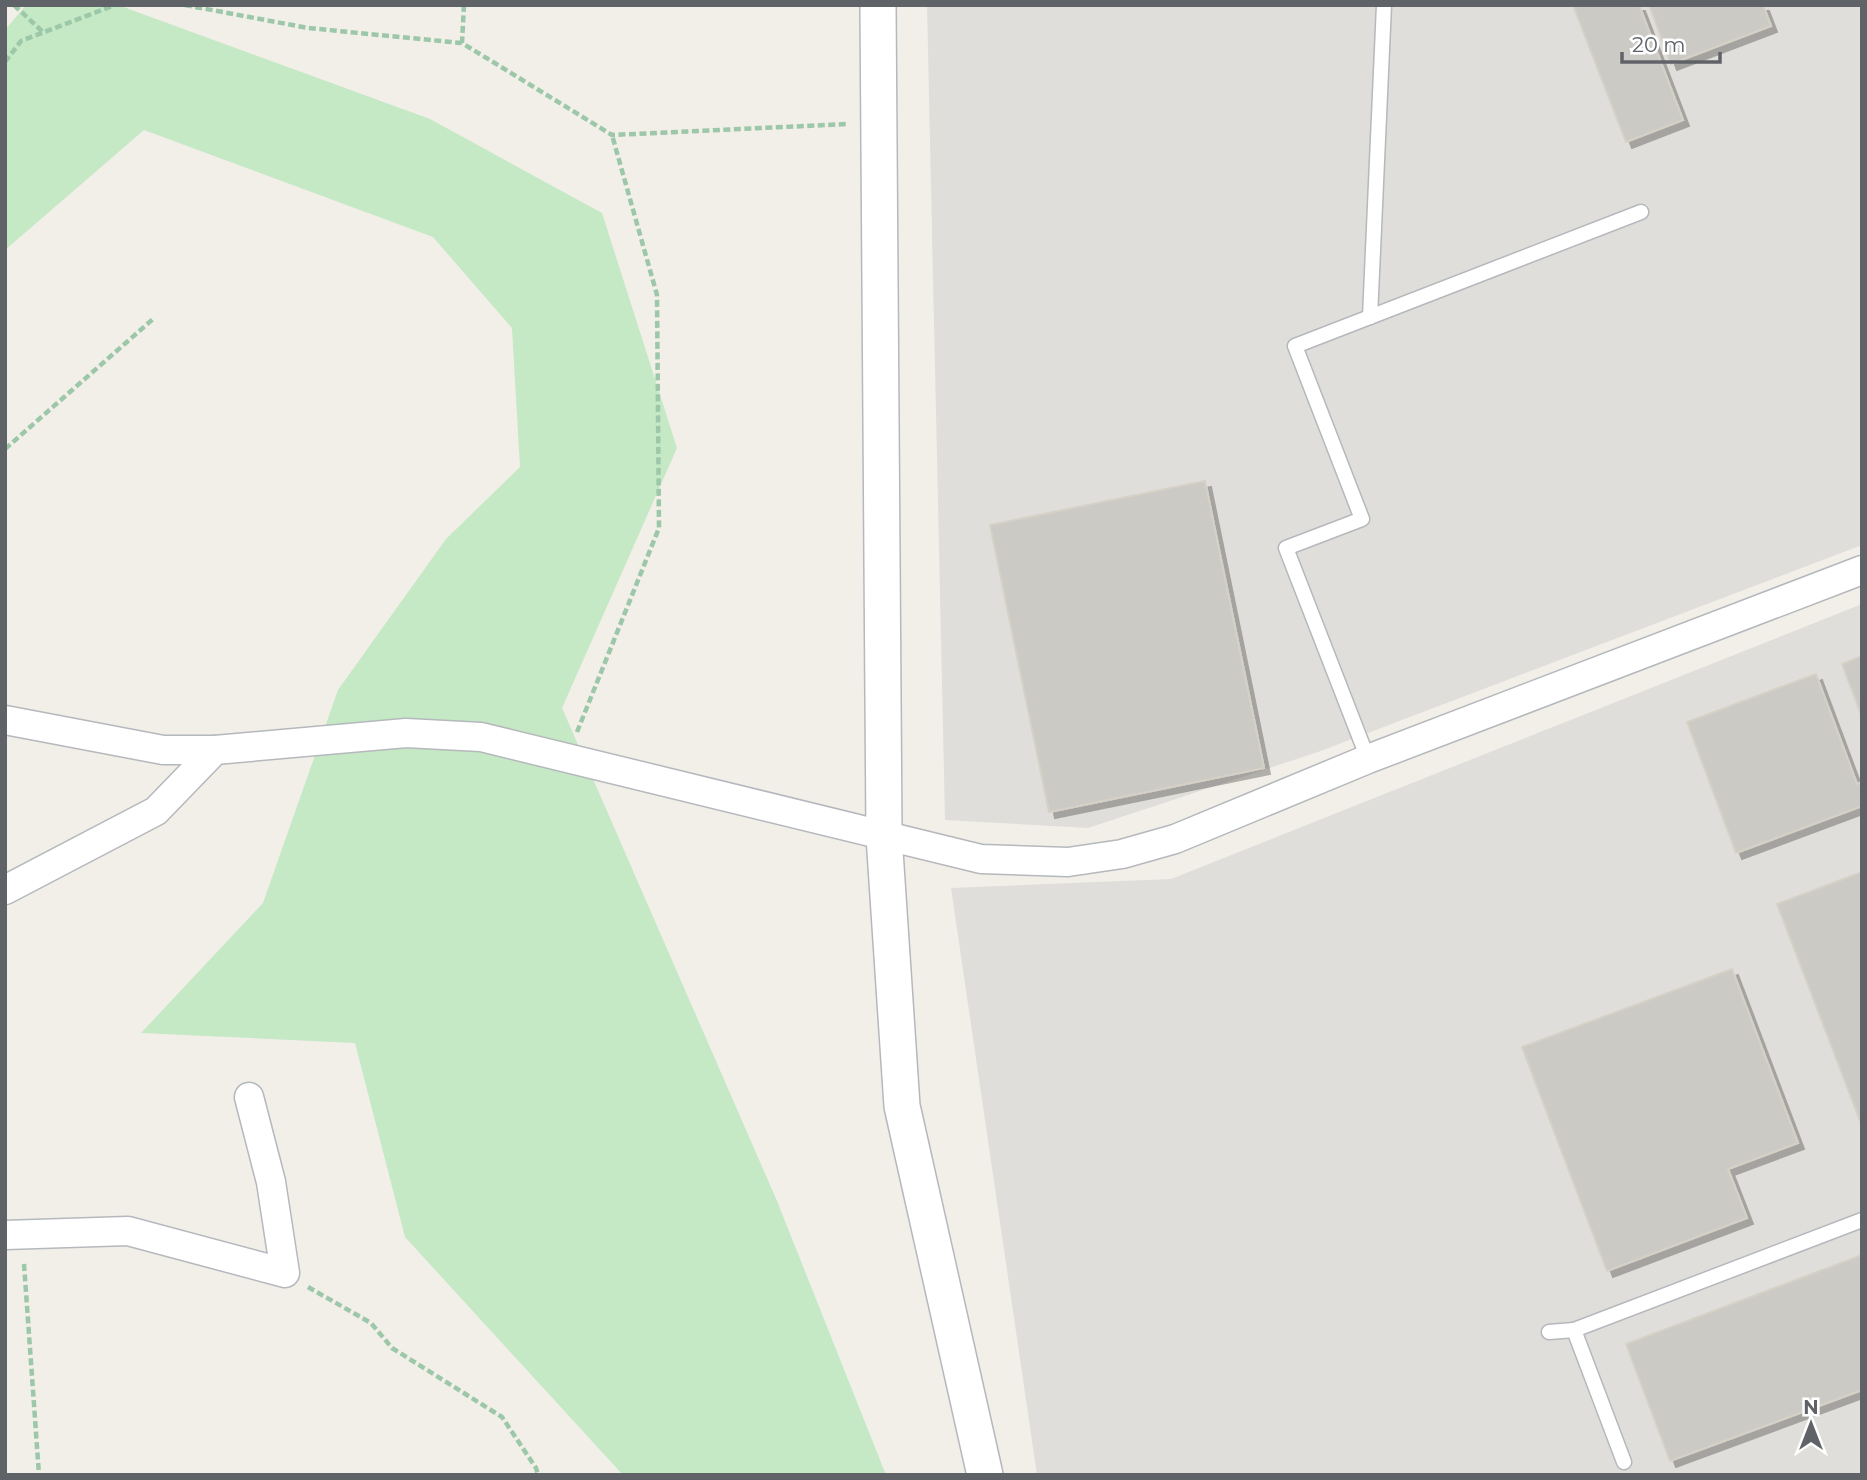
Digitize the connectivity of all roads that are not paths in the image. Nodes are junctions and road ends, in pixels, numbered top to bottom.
1 (878, 5) edge
2 (1384, 5) edge
3 (1641, 212) dead end
4 (1370, 317) junction
5 (1862, 570) edge
6 (5, 720) edge
7 (215, 750) junction
8 (1368, 759) junction
9 (884, 836) junction
10 (5, 890) edge
11 (248, 1097) dead end
12 (1862, 1220) edge
13 (13, 1235) edge
14 (1574, 1330) junction
15 (1549, 1332) dead end
16 (1624, 1462) dead end
17 (985, 1475) edge

1 - 9 street
2 - 4 lane
3 - 4 lane
4 - 8 lane
5 - 8 street
6 - 7 street
7 - 9 street
7 - 10 street
8 - 9 street
9 - 17 street
11 - 13 street
12 - 14 lane
14 - 15 lane
14 - 16 lane

